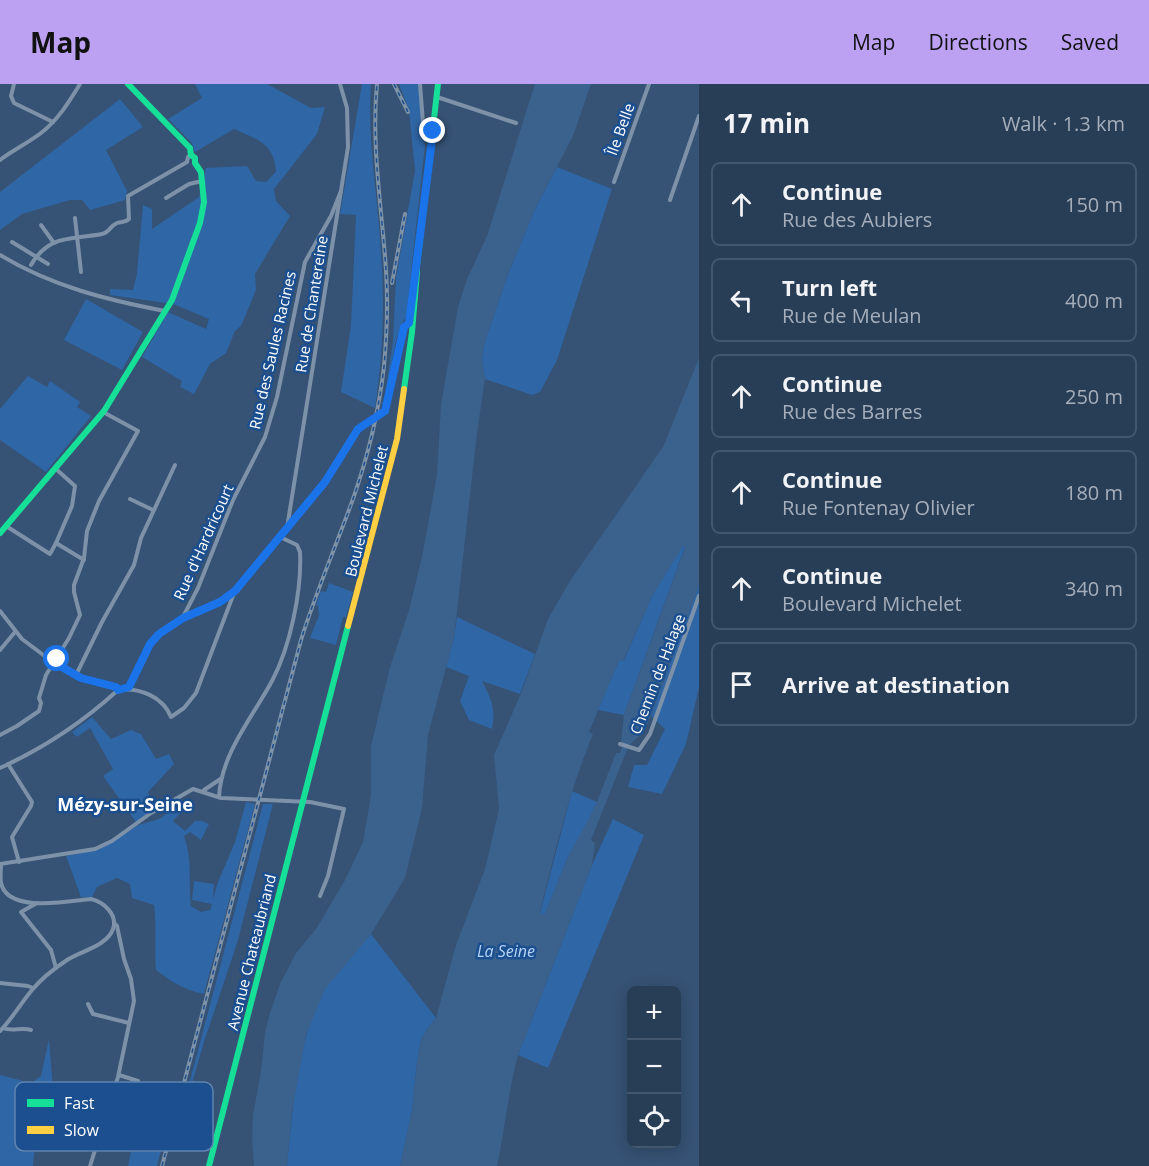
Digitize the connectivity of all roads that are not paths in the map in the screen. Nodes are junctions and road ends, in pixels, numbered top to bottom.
1 (14, 84) edge
2 (80, 84) edge
3 (128, 84) edge
4 (340, 84) edge
5 (420, 84) edge
6 (438, 84) edge
7 (649, 84) edge
8 (436, 97) junction
9 (699, 116) edge
10 (53, 122) junction
11 (516, 123) dead end
12 (424, 130) junction
13 (433, 131) junction
14 (431, 142) junction
15 (189, 159) junction
16 (0, 160) edge
17 (202, 181) junction
18 (614, 182) dead end
19 (341, 191) junction
20 (166, 198) dead end
21 (670, 200) dead end
22 (75, 218) dead end
23 (41, 225) dead end
24 (76, 237) junction
25 (12, 242) dead end
26 (54, 243) junction
27 (0, 255) edge
28 (36, 257) junction
29 (48, 264) dead end
30 (31, 265) dead end
31 (81, 272) dead end
32 (165, 311) junction
33 (411, 323) junction
34 (104, 412) junction
35 (175, 465) dead end
36 (56, 469) junction
37 (242, 483) joint
38 (130, 499) dead end
39 (153, 510) junction
40 (6, 526) junction
41 (287, 529) junction
42 (0, 533) edge
43 (280, 537) junction
44 (56, 543) junction
45 (84, 560) junction
46 (235, 591) junction
47 (358, 592) joint
48 (699, 596) edge
49 (0, 611) edge
50 (185, 615) junction
51 (15, 632) junction
52 (0, 650) edge
53 (55, 663) junction
54 (76, 675) junction
55 (127, 689) junction
56 (118, 690) junction
57 (0, 735) edge
58 (620, 744) dead end
59 (8, 764) junction
60 (0, 768) edge
61 (222, 778) junction
62 (203, 791) junction
63 (220, 797) junction
64 (304, 802) junction
65 (19, 862) junction
66 (1, 864) edge
67 (1, 884) edge
68 (0, 890) edge
69 (320, 896) dead end
70 (37, 903) junction
71 (114, 923) junction
72 (56, 968) junction
73 (0, 983) edge
74 (33, 988) junction
75 (88, 1004) dead end
76 (129, 1023) junction
77 (1, 1030) edge
78 (31, 1030) dead end
79 (119, 1075) junction
80 (117, 1082) edge
81 (138, 1082) edge
82 (94, 1151) edge
83 (90, 1166) edge
84 (210, 1166) edge

1 - 10 street
2 - 10 street
3 - 15 main road
4 - 19 street, Rue de Chantereine
5 - 12 street
6 - 8 main road, Boulevard Michelet
7 - 18 street, Île Belle
8 - 11 street
8 - 13 main road, Boulevard Michelet
9 - 21 street
10 - 16 street
12 - 13 street
12 - 14 street
13 - 14 main road, Boulevard Michelet
14 - 33 main road, Boulevard Michelet
15 - 17 main road
15 - 24 street
17 - 20 street
17 - 32 main road
19 - 37 street, Rue des Saules Racines
19 - 41 street, Rue de Chantereine
22 - 24 street
23 - 26 street
24 - 26 street
24 - 31 street
25 - 28 street
26 - 28 street
27 - 32 street
28 - 29 street
28 - 30 street
32 - 34 main road
33 - 41 street
33 - 47 main road, Boulevard Michelet
34 - 36 main road
34 - 45 street
35 - 39 street
36 - 40 main road
36 - 44 street
37 - 50 street, Rue d'Hardricourt
38 - 39 street
39 - 54 street
40 - 42 main road
40 - 44 street
41 - 43 street
43 - 46 street
43 - 61 street
44 - 45 street
45 - 53 street
46 - 50 street
46 - 55 street
47 - 64 main road, Avenue Chateaubriand
48 - 58 street, Chemin de Halage
49 - 51 street
50 - 55 street
51 - 52 street
51 - 53 street
53 - 54 street
53 - 57 street
54 - 56 street
55 - 56 street
56 - 59 street
59 - 60 street
59 - 65 street
61 - 62 street
61 - 63 street
62 - 63 street
62 - 65 street
63 - 64 street
64 - 69 street
64 - 84 main road, Avenue Chateaubriand
65 - 66 street
66 - 67 street
67 - 68 street
67 - 70 street
70 - 71 street
70 - 72 street
71 - 72 street
71 - 76 street
72 - 74 street
73 - 74 street
74 - 77 street
75 - 76 street
76 - 79 street
77 - 78 street
79 - 80 street
79 - 81 street
82 - 83 street

